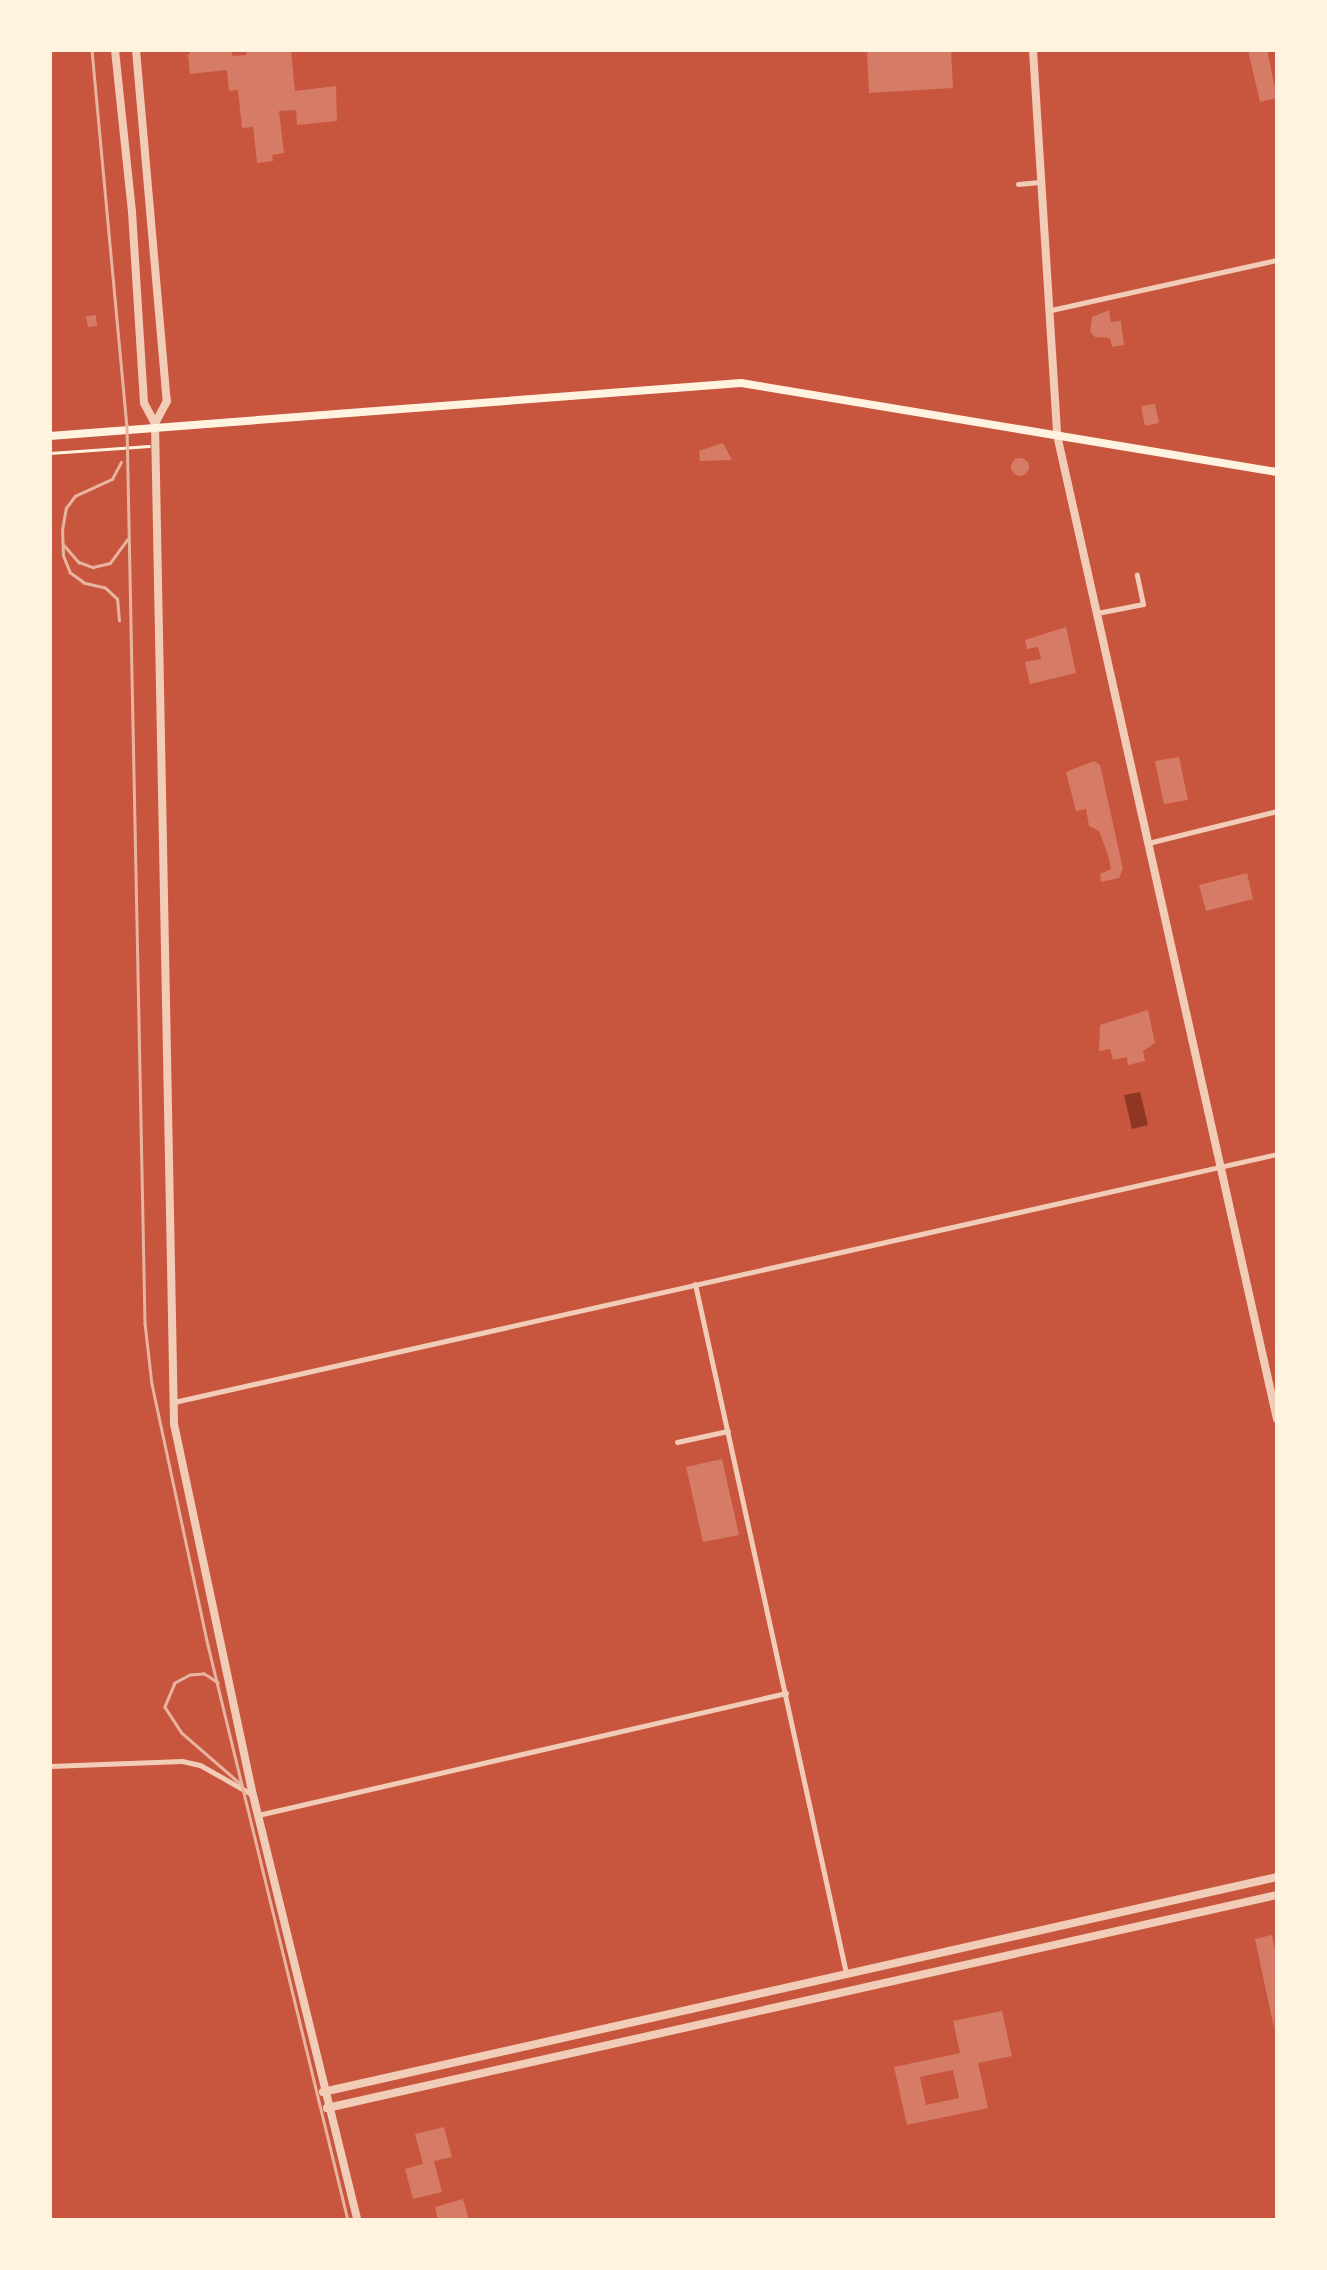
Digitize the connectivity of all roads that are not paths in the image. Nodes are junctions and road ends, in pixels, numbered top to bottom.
1 (114, 50) edge
2 (136, 50) edge
3 (1033, 50) edge
4 (1040, 182) junction
5 (1018, 184) dead end
6 (1277, 260) edge
7 (1048, 311) junction
8 (155, 427) junction
9 (1057, 435) junction
10 (50, 436) edge
11 (1277, 472) edge
12 (1136, 575) dead end
13 (1097, 613) junction
14 (1277, 812) edge
15 (1148, 843) junction
16 (1277, 1154) edge
17 (1221, 1166) junction
18 (695, 1284) junction
19 (174, 1402) junction
20 (1277, 1419) edge
21 (728, 1432) junction
22 (678, 1442) dead end
23 (787, 1693) junction
24 (50, 1766) edge
25 (253, 1795) junction
26 (258, 1815) junction
27 (1277, 1877) edge
28 (1277, 1895) edge
29 (846, 1973) junction
30 (853, 1989) junction
31 (466, 2059) junction
32 (469, 2075) junction
33 (324, 2092) junction
34 (328, 2108) junction
35 (357, 2220) edge

1 - 8 street
2 - 8 street
3 - 4 street
4 - 5 street
4 - 7 street
6 - 7 street
7 - 9 street
8 - 9 main road
8 - 10 main road
8 - 19 street
9 - 11 main road
9 - 13 street
12 - 13 street
13 - 15 street
14 - 15 street
15 - 17 street
16 - 17 street
17 - 18 street
17 - 20 street
18 - 19 street
18 - 21 street
19 - 25 street
21 - 22 street
21 - 23 street
23 - 26 street
23 - 29 street
24 - 25 street
25 - 26 street
26 - 33 street
27 - 29 street
28 - 30 street
29 - 30 street
29 - 31 street
30 - 32 street
31 - 32 street
31 - 33 street
32 - 34 street
33 - 34 street
34 - 35 street

